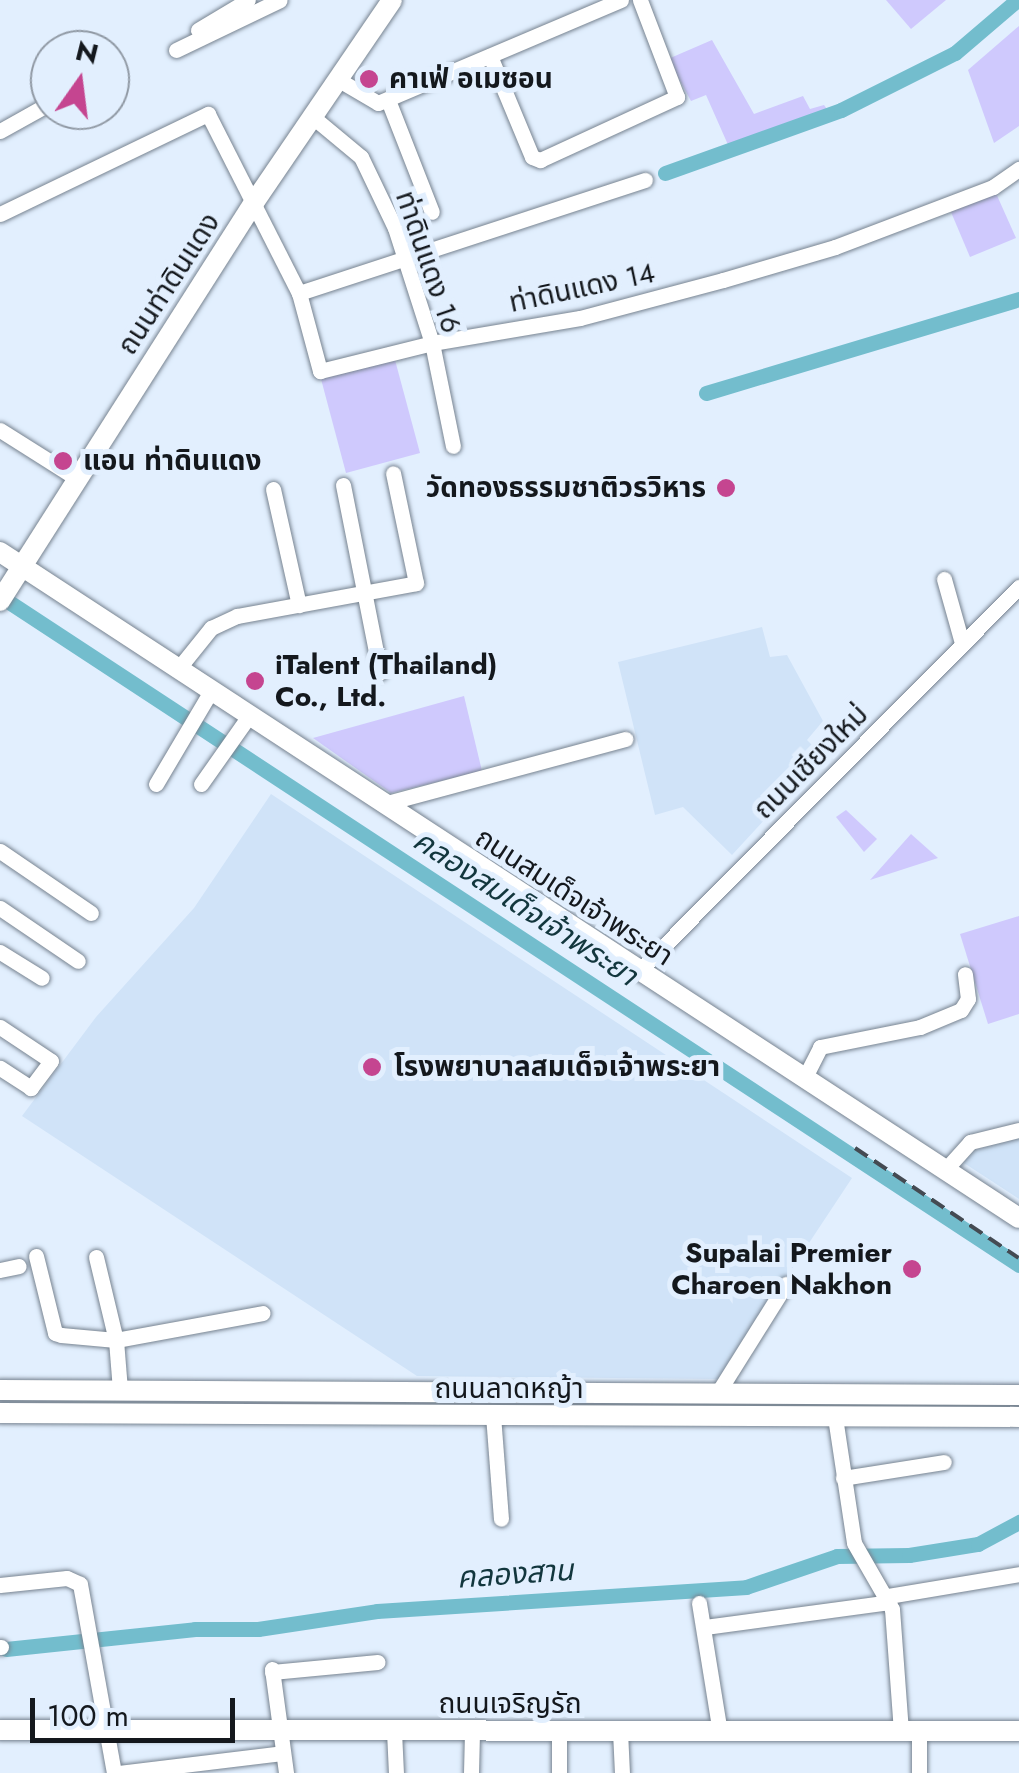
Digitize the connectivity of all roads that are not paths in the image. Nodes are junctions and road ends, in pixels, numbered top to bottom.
1 (248, 0) edge
2 (280, 0) edge
3 (392, 0) edge
4 (621, 0) edge
5 (640, 0) edge
6 (490, 56) junction
7 (339, 80) junction
8 (388, 100) junction
9 (30, 114) edge
10 (314, 118) junction
11 (0, 131) edge
12 (1019, 169) edge
13 (645, 180) dead end
14 (255, 201) junction
15 (432, 212) dead end
16 (0, 214) edge
17 (406, 259) junction
18 (299, 293) junction
19 (432, 343) junction
20 (0, 430) edge
21 (453, 446) dead end
22 (393, 473) dead end
23 (79, 480) junction
24 (343, 484) dead end
25 (273, 489) dead end
26 (0, 552) edge
27 (944, 580) dead end
28 (12, 584) edge
29 (1019, 587) edge
30 (366, 593) junction
31 (299, 605) junction
32 (962, 644) junction
33 (178, 669) junction
34 (380, 672) dead end
35 (211, 691) junction
36 (248, 716) junction
37 (625, 740) dead end
38 (156, 784) dead end
39 (201, 784) dead end
40 (383, 804) junction
41 (0, 852) edge
42 (0, 908) edge
43 (91, 913) dead end
44 (0, 952) edge
45 (78, 961) dead end
46 (638, 972) junction
47 (965, 974) dead end
48 (42, 978) dead end
49 (0, 1027) edge
50 (0, 1068) edge
51 (804, 1079) junction
52 (1019, 1130) edge
53 (945, 1170) junction
54 (1019, 1218) edge
55 (36, 1256) dead end
56 (96, 1257) dead end
57 (20, 1266) dead end
58 (0, 1270) edge
59 (786, 1284) dead end
60 (263, 1312) dead end
61 (116, 1340) junction
62 (0, 1390) edge
63 (120, 1390) junction
64 (538, 1394) junction
65 (717, 1394) junction
66 (1019, 1395) edge
67 (0, 1413) edge
68 (493, 1416) junction
69 (538, 1416) junction
70 (1019, 1417) edge
71 (835, 1418) junction
72 (944, 1462) dead end
73 (843, 1478) junction
74 (500, 1519) dead end
75 (1019, 1574) edge
76 (0, 1586) edge
77 (888, 1599) junction
78 (699, 1603) dead end
79 (706, 1627) junction
80 (378, 1662) dead end
81 (0, 1730) edge
82 (106, 1730) junction
83 (279, 1730) junction
84 (394, 1731) junction
85 (472, 1731) junction
86 (559, 1731) junction
87 (1019, 1731) edge
88 (620, 1732) junction
89 (720, 1732) junction
90 (910, 1732) junction
91 (283, 1753) junction
92 (116, 1773) edge
93 (286, 1773) edge
94 (396, 1773) edge
95 (472, 1773) edge
96 (559, 1773) edge
97 (622, 1773) edge
98 (919, 1773) edge

1 - 2 street
3 - 7 main road, ถนนท่าดินแดง
4 - 6 street
5 - 6 street
6 - 8 street
7 - 8 street
7 - 10 main road, ถนนท่าดินแดง
8 - 15 street
9 - 11 street
10 - 14 main road, ถนนท่าดินแดง
10 - 17 street, ท่าดินแดง 16
12 - 19 street, ท่าดินแดง 14
13 - 17 street
14 - 16 street, ท่าดินแดง 14
14 - 18 street, ท่าดินแดง 14
14 - 23 main road, ถนนท่าดินแดง
17 - 18 street
17 - 19 street, ท่าดินแดง 16
18 - 19 street, ท่าดินแดง 14
19 - 21 street, ท่าดินแดง 16
20 - 23 street
22 - 30 street
23 - 28 main road, ถนนท่าดินแดง
24 - 30 street
25 - 31 street
26 - 28 main road, ถนนสมเด็จเจ้าพระยา
27 - 32 street
28 - 33 main road, ถนนสมเด็จเจ้าพระยา
29 - 32 street, ถนนเชียงใหม่
30 - 31 street
30 - 34 street
31 - 33 street
32 - 46 street, ถนนเชียงใหม่
33 - 35 main road, ถนนสมเด็จเจ้าพระยา
35 - 36 main road, ถนนสมเด็จเจ้าพระยา
35 - 38 street
36 - 39 street
36 - 40 main road, ถนนสมเด็จเจ้าพระยา
37 - 40 street
40 - 46 main road, ถนนสมเด็จเจ้าพระยา
41 - 43 street
42 - 45 street
44 - 48 street
46 - 51 main road, ถนนสมเด็จเจ้าพระยา
47 - 51 street
49 - 50 street
51 - 53 main road, ถนนสมเด็จเจ้าพระยา
52 - 53 street
53 - 54 main road, ถนนสมเด็จเจ้าพระยา
55 - 61 street
56 - 61 street
57 - 58 street
59 - 65 street
60 - 61 street
61 - 63 street
62 - 63 main road, ถนนลาดหญ้า
63 - 64 main road, ถนนลาดหญ้า
64 - 65 main road, ถนนลาดหญ้า
64 - 69 main road
65 - 66 main road, ถนนลาดหญ้า
67 - 68 main road, ถนนลาดหญ้า
68 - 69 main road, ถนนลาดหญ้า
68 - 74 street
69 - 71 main road, ถนนลาดหญ้า
70 - 71 main road, ถนนลาดหญ้า
71 - 73 street
72 - 73 street
73 - 77 street
75 - 77 street
76 - 82 street
77 - 79 street
77 - 90 street
78 - 79 street
79 - 89 street
80 - 83 street
81 - 82 main road, ถนนเจริญรัถ
82 - 83 main road, ถนนเจริญรัถ
82 - 92 street
83 - 84 main road, ถนนเจริญรัถ
83 - 91 street
84 - 85 main road, ถนนเจริญรัถ
84 - 94 street
85 - 86 main road, ถนนเจริญรัถ
85 - 95 street
86 - 88 main road, ถนนเจริญรัถ
86 - 96 street
87 - 90 main road, ถนนเจริญรัถ
88 - 89 main road, ถนนเจริญรัถ
88 - 97 street
89 - 90 main road, ถนนเจริญรัถ
90 - 98 street
91 - 92 street
91 - 93 street

